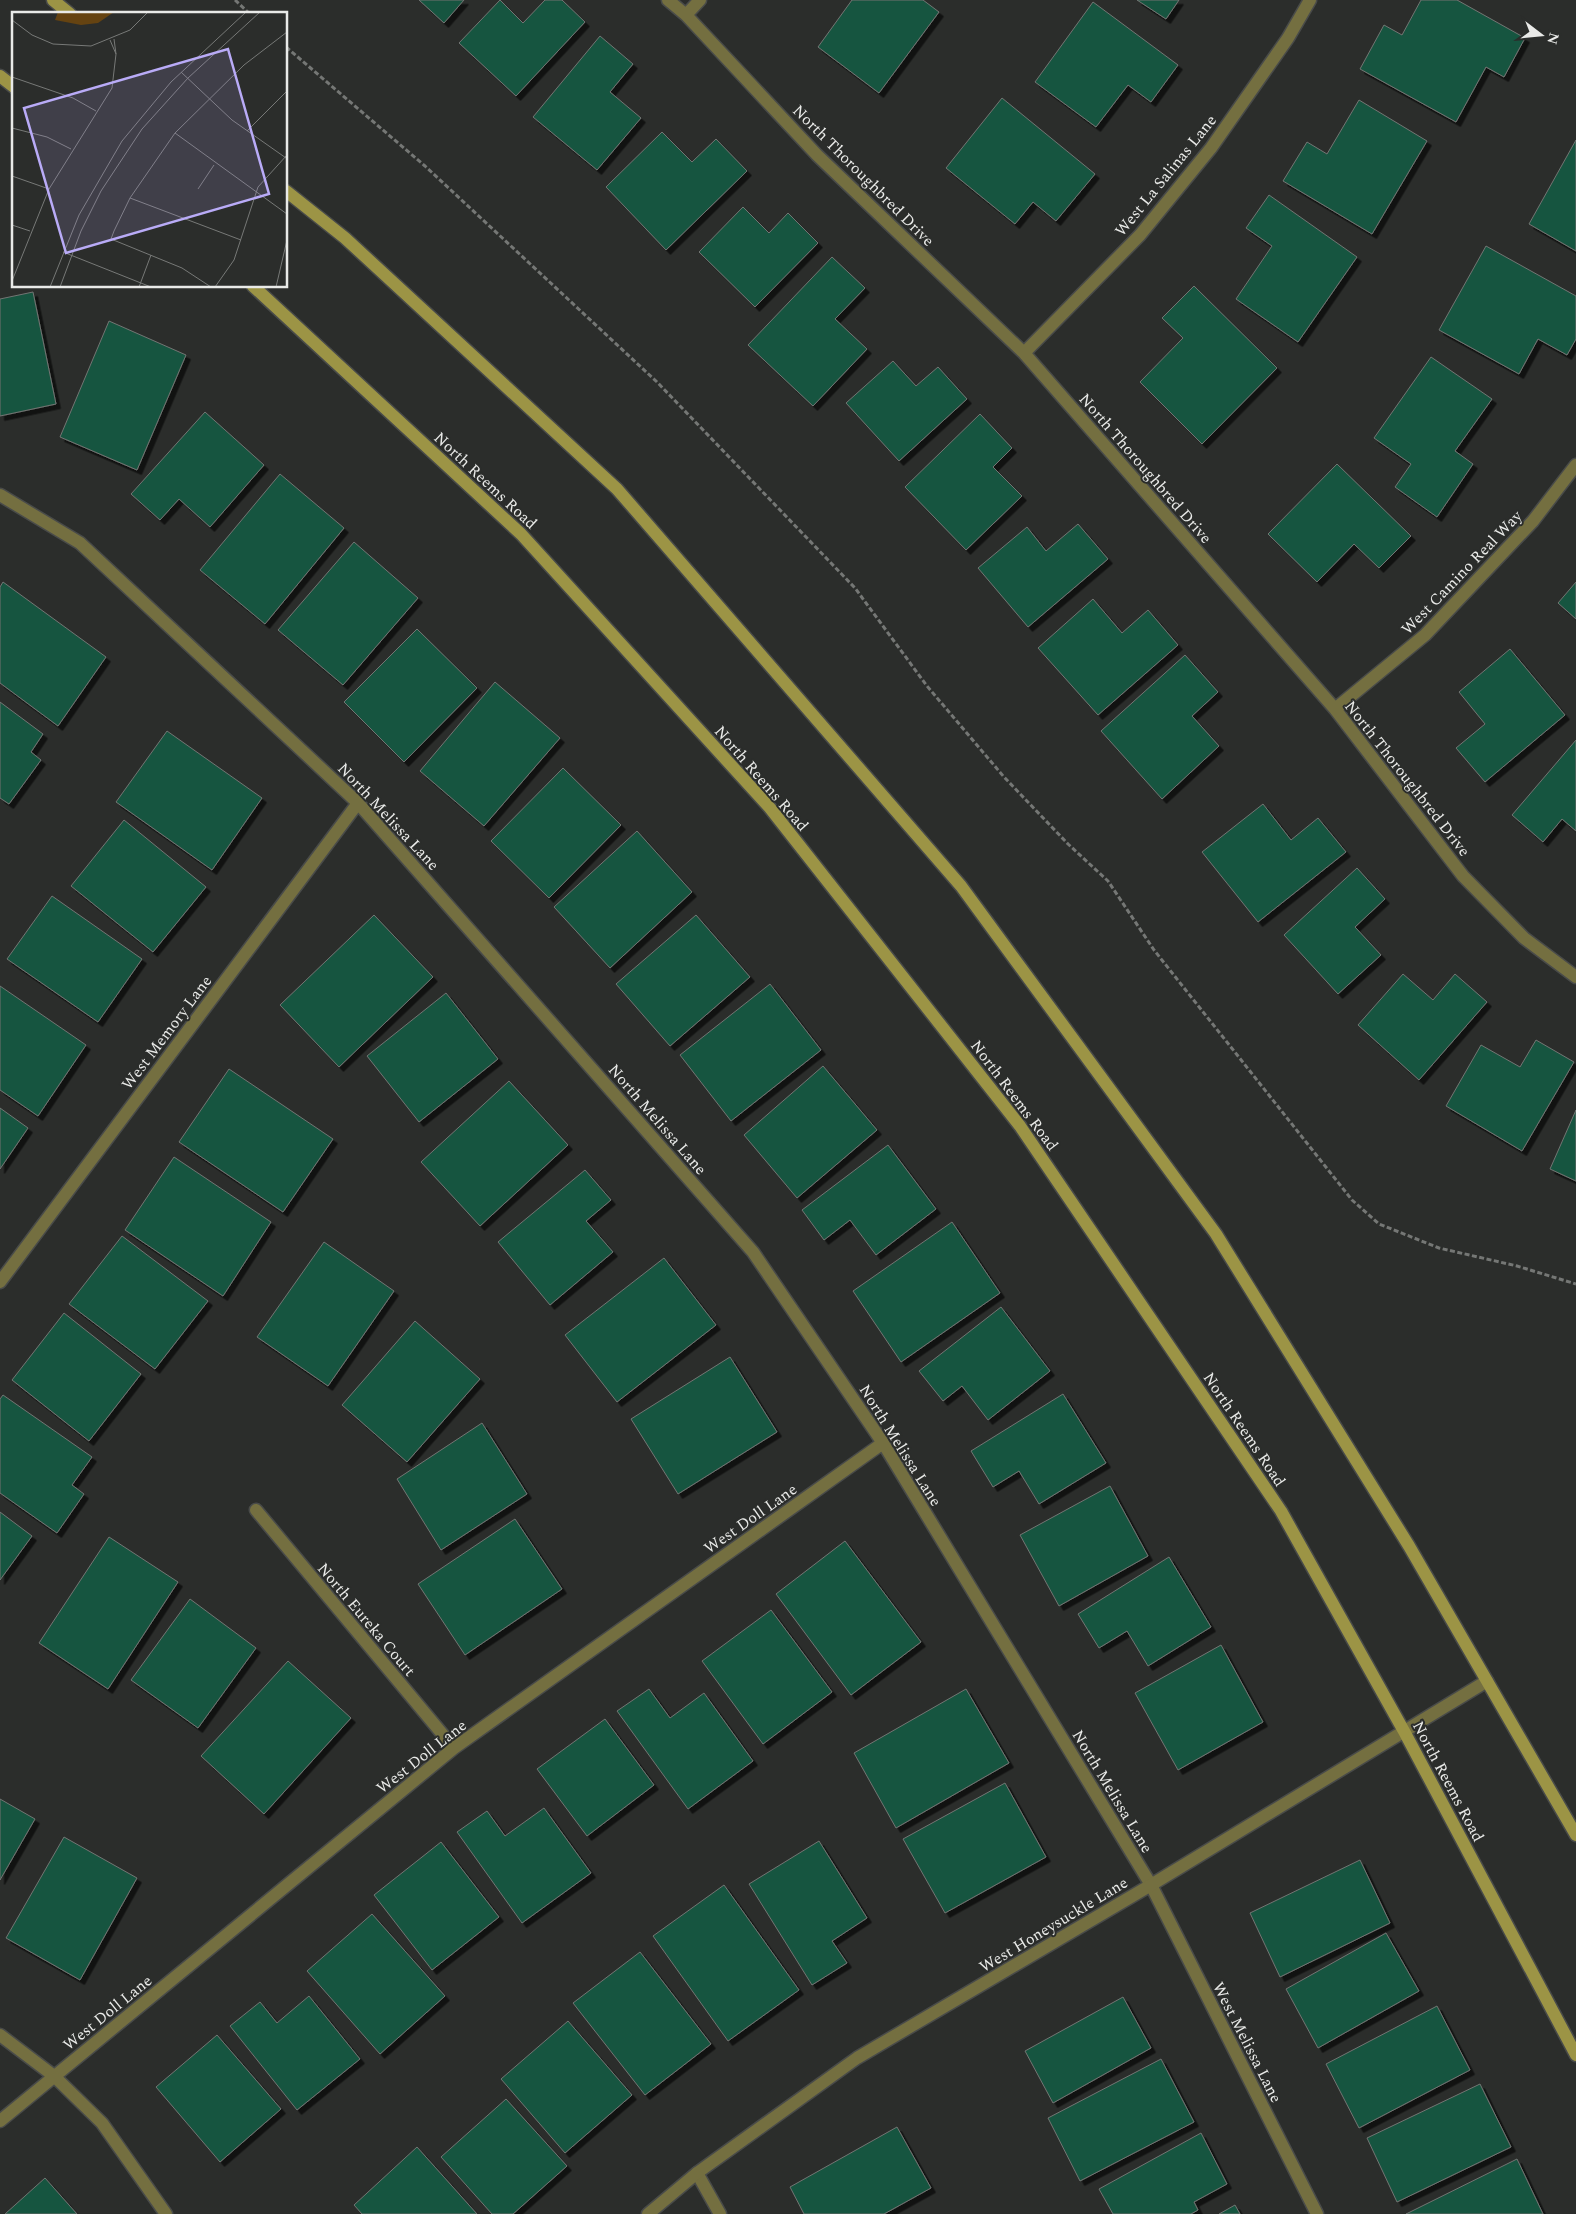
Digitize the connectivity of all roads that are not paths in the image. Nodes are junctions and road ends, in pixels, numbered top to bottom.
1 (53, 0) edge
2 (668, 0) edge
3 (700, 0) edge
4 (1310, 0) edge
5 (68, 12) edge
6 (686, 15) junction
7 (0, 76) edge
8 (12, 85) edge
9 (288, 193) edge
10 (255, 288) edge
11 (1024, 353) junction
12 (1576, 465) edge
13 (0, 495) edge
14 (1335, 710) junction
15 (358, 802) junction
16 (1576, 977) edge
17 (0, 1282) edge
18 (883, 1443) junction
19 (256, 1510) dead end
20 (1487, 1681) junction
21 (1404, 1733) junction
22 (454, 1748) junction
23 (1576, 1835) edge
24 (1150, 1885) junction
25 (0, 2034) edge
26 (1576, 2055) edge
27 (54, 2076) junction
28 (0, 2121) edge
29 (697, 2173) junction
30 (166, 2214) edge
31 (648, 2214) edge
32 (720, 2214) edge
33 (1317, 2214) edge

1 - 5 main road
2 - 6 street, North Thoroughbred Drive
3 - 6 street
4 - 11 street, West La Salinas Lane
6 - 11 street, North Thoroughbred Drive
7 - 8 main road
9 - 20 main road
10 - 21 main road, North Reems Road
11 - 14 street, North Thoroughbred Drive
12 - 14 street, West Camino Real Way
13 - 15 street, North Melissa Lane
14 - 16 street, North Thoroughbred Drive
15 - 17 street, West Memory Lane
15 - 18 street, North Melissa Lane
18 - 22 street, West Doll Lane
18 - 24 street, North Melissa Lane
19 - 22 street, North Eureka Court
20 - 21 street, West Honeysuckle Lane
20 - 23 main road
21 - 24 street, West Honeysuckle Lane
21 - 26 main road, North Reems Road
22 - 27 street, West Doll Lane
24 - 29 street, West Honeysuckle Lane
24 - 33 street, West Melissa Lane
25 - 27 street
27 - 28 street, West Doll Lane
27 - 30 street
29 - 31 street, West Honeysuckle Lane
29 - 32 street

